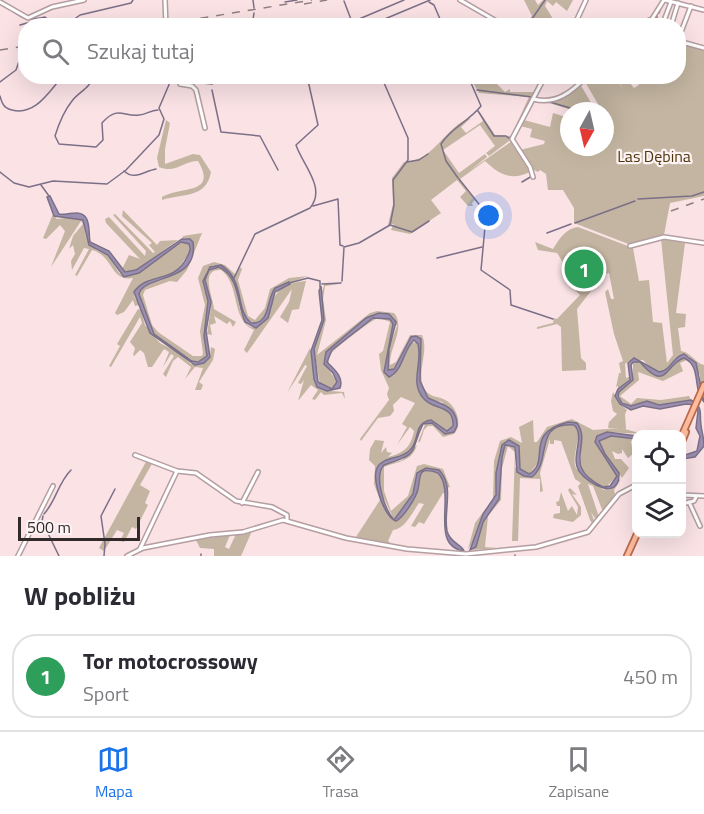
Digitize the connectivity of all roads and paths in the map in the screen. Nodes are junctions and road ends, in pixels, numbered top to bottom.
1 (84, 0) edge
2 (165, 0) edge
3 (460, 0) edge
4 (585, 0) edge
5 (664, 0) edge
6 (75, 1) edge
7 (0, 2) edge
8 (672, 2) junction
9 (678, 3) junction
10 (691, 6) junction
11 (704, 10) edge
12 (166, 18) edge
13 (491, 18) edge
14 (577, 18) edge
15 (653, 18) edge
16 (665, 18) edge
17 (673, 18) edge
18 (686, 19) edge
19 (686, 42) edge
20 (704, 48) edge
21 (180, 84) edge
22 (538, 84) edge
23 (576, 84) edge
24 (533, 99) junction
25 (204, 128) dead end
26 (533, 177) dead end
27 (704, 243) edge
28 (630, 246) dead end
29 (704, 384) edge
30 (704, 392) edge
31 (689, 421) junction
32 (684, 430) edge
33 (686, 430) edge
34 (135, 455) dead end
35 (177, 471) junction
36 (258, 472) dead end
37 (53, 486) dead end
38 (632, 487) edge
39 (686, 496) edge
40 (704, 496) edge
41 (696, 497) junction
42 (689, 502) junction
43 (242, 503) junction
44 (686, 503) edge
45 (287, 520) junction
46 (700, 526) dead end
47 (637, 538) edge
48 (140, 549) junction
49 (18, 556) edge
50 (127, 556) edge
51 (629, 556) edge

1 - 6 street
2 - 12 street
3 - 13 street
4 - 14 street
5 - 8 street
5 - 15 street
6 - 7 street
8 - 9 street
8 - 16 street
9 - 10 street
9 - 17 street
10 - 11 street
10 - 18 street
19 - 20 street
21 - 25 street
22 - 24 street
23 - 24 street
24 - 26 street
27 - 28 street
29 - 31 main road
30 - 31 main road
31 - 32 main road
31 - 33 main road
34 - 35 street
35 - 43 street
35 - 48 street
36 - 43 street
37 - 49 street
38 - 45 street
39 - 41 street
40 - 41 street
41 - 42 street
42 - 44 street
42 - 46 street
43 - 45 street
45 - 48 street
47 - 51 main road
48 - 50 street

